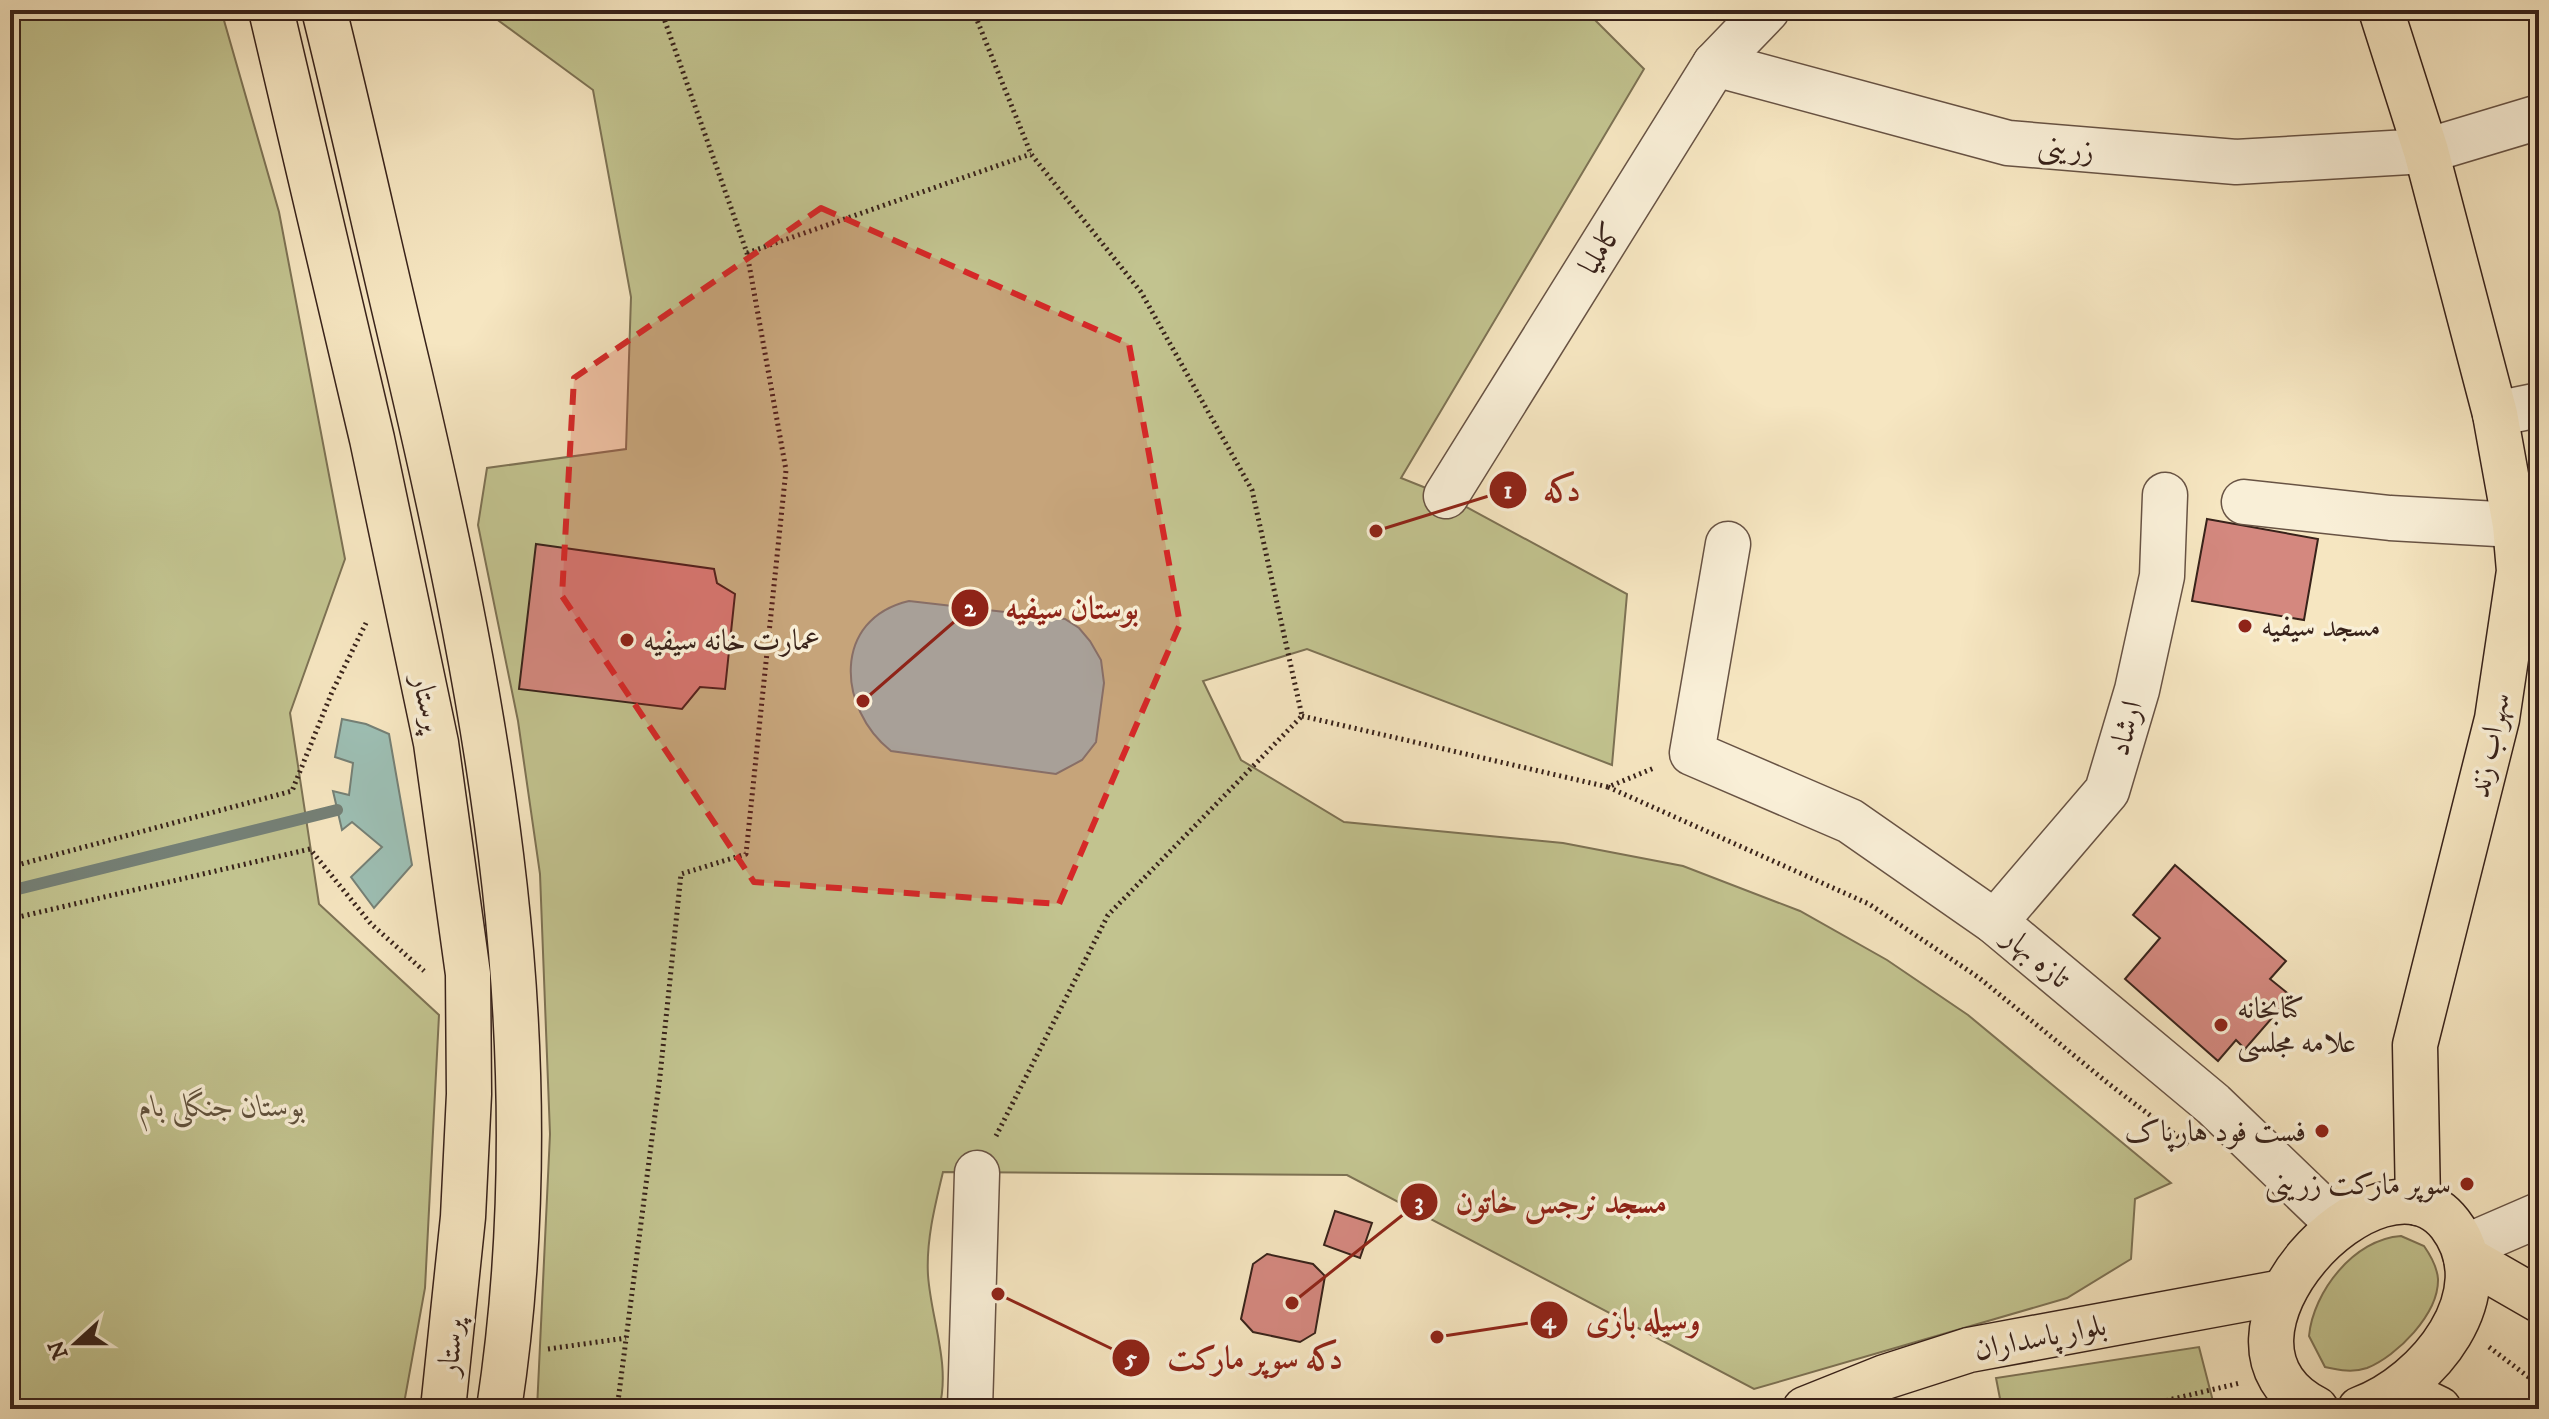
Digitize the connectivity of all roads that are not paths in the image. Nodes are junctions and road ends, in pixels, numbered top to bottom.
1 (271, 10) edge
2 (324, 10) edge
3 (1767, 10) edge
4 (2381, 10) edge
5 (1715, 64) junction
6 (2539, 117) edge
7 (2426, 151) junction
8 (2539, 405) edge
9 (2495, 414) junction
10 (2165, 495) dead end
11 (1446, 496) dead end
12 (2244, 502) dead end
13 (2515, 525) junction
14 (1728, 544) dead end
15 (2529, 570) edge
16 (1995, 922) junction
17 (977, 1173) road end
18 (2418, 1203) junction
19 (2539, 1215) edge
20 (2339, 1225) junction
21 (2465, 1252) junction
22 (2283, 1292) junction
23 (2539, 1300) edge
24 (2400, 1390) junction
25 (1804, 1408) edge
26 (443, 1409) edge
27 (499, 1409) edge
28 (970, 1409) edge
29 (2316, 1409) edge
30 (2360, 1409) edge
31 (2439, 1409) edge

1 - 26 main road, پرستار
2 - 27 main road, پرستار
3 - 5 street, کاملیا
4 - 7 main road, سهراب زند
5 - 7 street, زرینی
5 - 11 street, کاملیا
6 - 7 street, زرینی
7 - 9 main road, سهراب زند
8 - 9 street
9 - 13 main road, سهراب زند
10 - 16 street, ارشاد
12 - 13 street
13 - 15 main road, سهراب زند
14 - 16 street, تازه بهار
15 - 18 main road, سهراب زند
16 - 20 street, تازه بهار
17 - 28 street
18 - 20 main road
18 - 21 main road
19 - 21 street
20 - 22 main road
21 - 23 main road
21 - 24 main road
22 - 25 main road, بلوار پاسداران
22 - 29 main road
24 - 30 main road
24 - 31 main road

